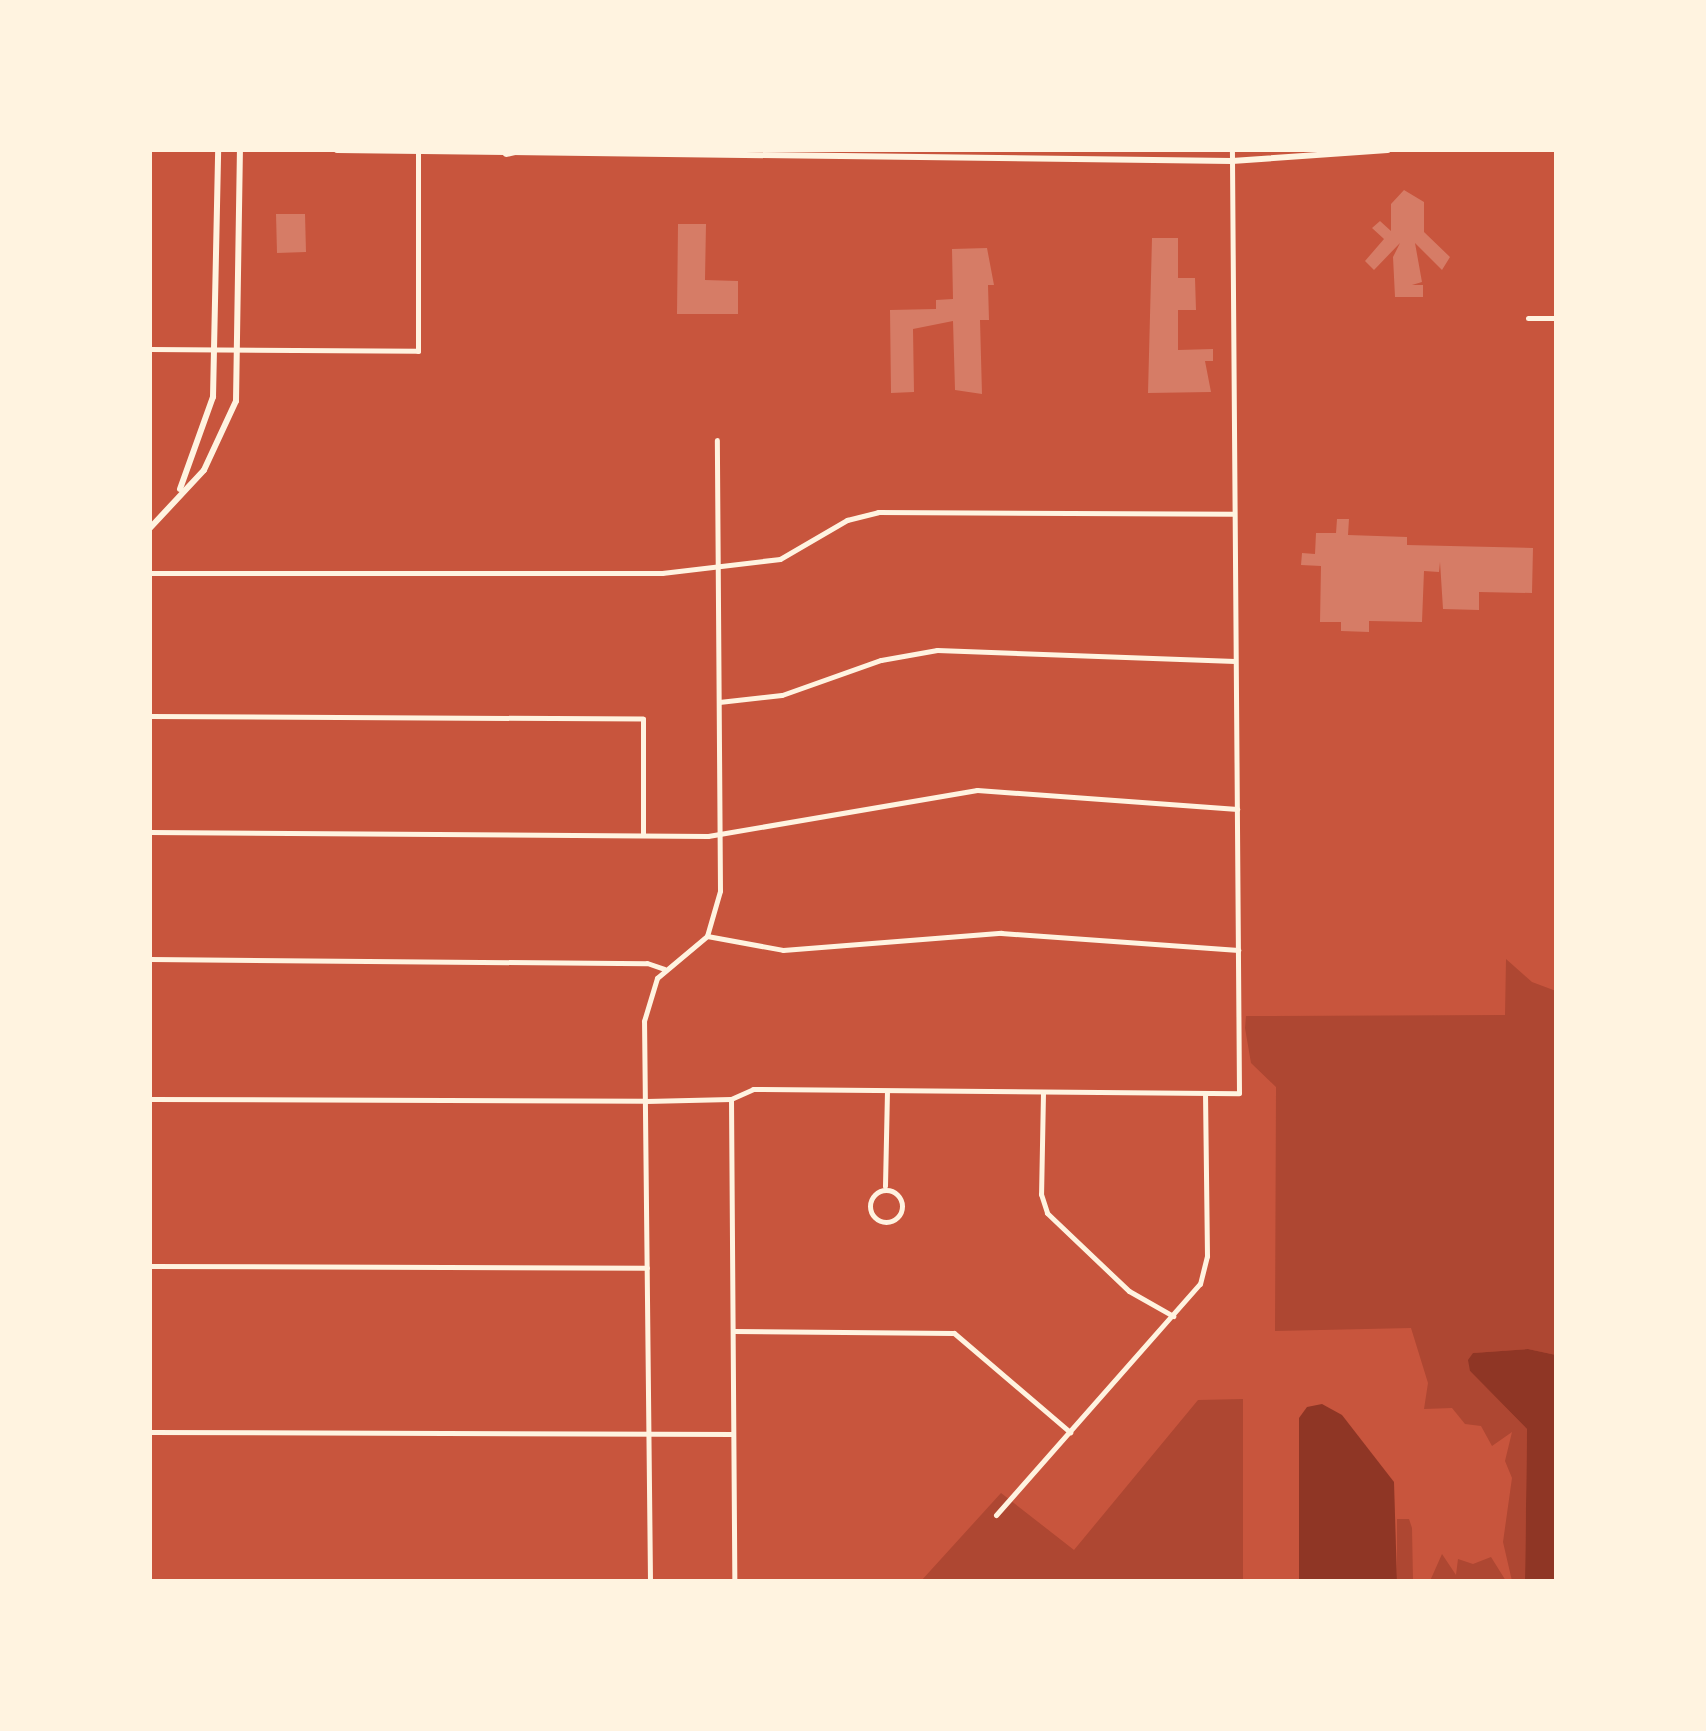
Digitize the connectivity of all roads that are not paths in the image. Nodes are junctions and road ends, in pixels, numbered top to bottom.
1 (218, 150) edge
2 (240, 150) edge
3 (337, 150) edge
4 (667, 150) edge
5 (1232, 150) edge
6 (1388, 150) edge
7 (418, 151) edge
8 (510, 151) edge
9 (696, 154) junction
10 (1232, 160) junction
11 (1528, 318) dead end
12 (1556, 318) edge
13 (150, 349) edge
14 (215, 350) junction
15 (240, 350) junction
16 (717, 440) dead end
17 (180, 490) junction
18 (1234, 514) junction
19 (150, 528) edge
20 (718, 568) junction
21 (150, 573) edge
22 (1235, 661) junction
23 (719, 702) junction
24 (150, 716) edge
25 (1237, 808) junction
26 (150, 832) edge
27 (644, 835) junction
28 (720, 835) junction
29 (707, 936) junction
30 (1238, 950) junction
31 (150, 959) edge
32 (664, 969) junction
33 (887, 1091) junction
34 (1043, 1093) junction
35 (1205, 1094) junction
36 (732, 1098) junction
37 (150, 1099) edge
38 (646, 1101) junction
39 (886, 1186) junction
40 (150, 1266) edge
41 (648, 1268) junction
42 (1174, 1316) junction
43 (733, 1330) junction
44 (150, 1432) edge
45 (1070, 1432) junction
46 (734, 1434) junction
47 (650, 1435) junction
48 (996, 1515) dead end
49 (650, 1581) edge
50 (734, 1581) edge

1 - 14 main road
2 - 15 main road
3 - 7 main road
4 - 9 main road
5 - 10 street
6 - 10 main road
7 - 8 main road
7 - 15 street
8 - 9 main road
9 - 10 main road
10 - 18 street
11 - 12 street
13 - 14 street
14 - 15 street
14 - 17 main road
15 - 17 main road
16 - 20 street
17 - 19 main road
18 - 20 street
18 - 22 street
20 - 21 street
20 - 23 street
22 - 23 street
22 - 25 street
23 - 28 street
24 - 27 street
25 - 28 street
25 - 30 street
26 - 27 street
27 - 28 street
28 - 29 street
29 - 30 street
29 - 32 street
30 - 35 street
31 - 32 street
32 - 38 street
33 - 34 street
33 - 36 street
33 - 39 street
34 - 35 street
34 - 42 street
35 - 42 street
36 - 38 street
36 - 43 street
37 - 38 street
38 - 41 street
39 - 39 street
40 - 41 street
41 - 47 street
42 - 45 street
43 - 45 street
43 - 46 street
44 - 47 street
45 - 48 street
46 - 47 street
46 - 50 street
47 - 49 street

